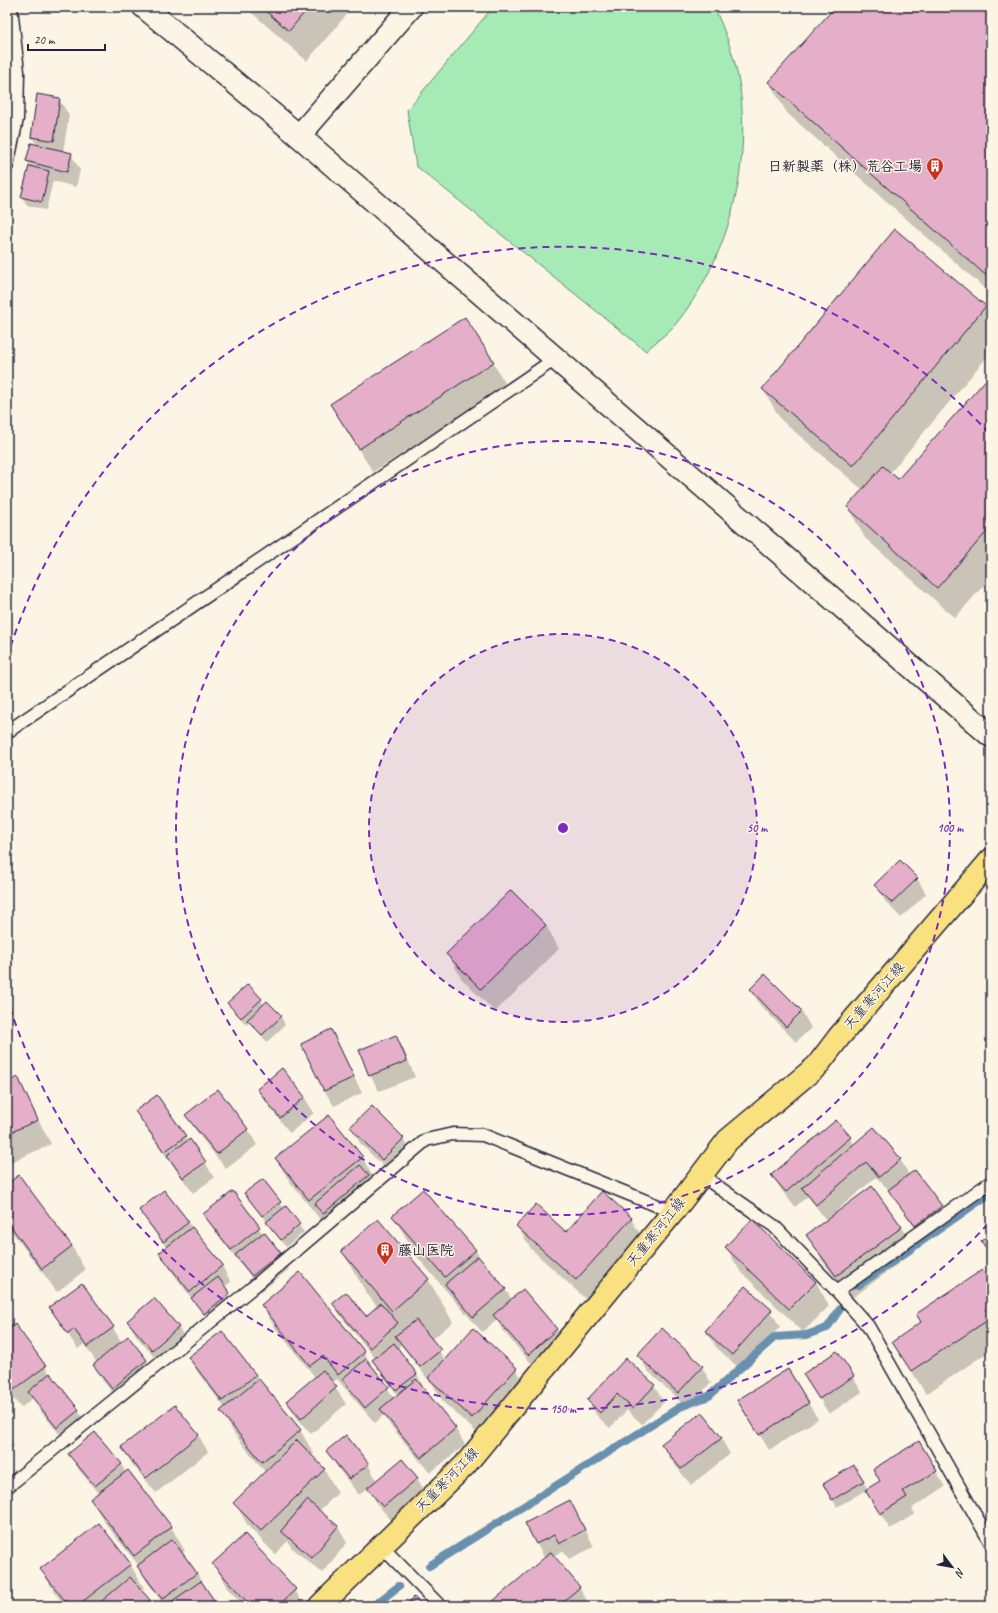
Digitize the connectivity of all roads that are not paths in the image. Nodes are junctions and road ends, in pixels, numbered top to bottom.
1 (11, 7) edge
2 (144, 7) edge
3 (411, 7) edge
4 (299, 136) junction
5 (7, 166) edge
6 (555, 359) junction
7 (7, 732) edge
8 (991, 736) edge
9 (991, 860) edge
10 (701, 1175) junction
11 (991, 1182) edge
12 (673, 1212) junction
13 (837, 1291) junction
14 (7, 1487) edge
15 (991, 1543) edge
16 (381, 1546) junction
17 (320, 1606) edge
18 (440, 1606) edge

1 - 5 lane
2 - 4 street
3 - 4 street
4 - 6 street
6 - 7 lane
6 - 8 street
9 - 10 main road, 天童寒河江線
10 - 12 main road, 天童寒河江線
10 - 13 lane
11 - 13 lane
12 - 14 lane
12 - 16 main road, 天童寒河江線
13 - 15 lane
16 - 17 main road, 天童寒河江線
16 - 18 lane

